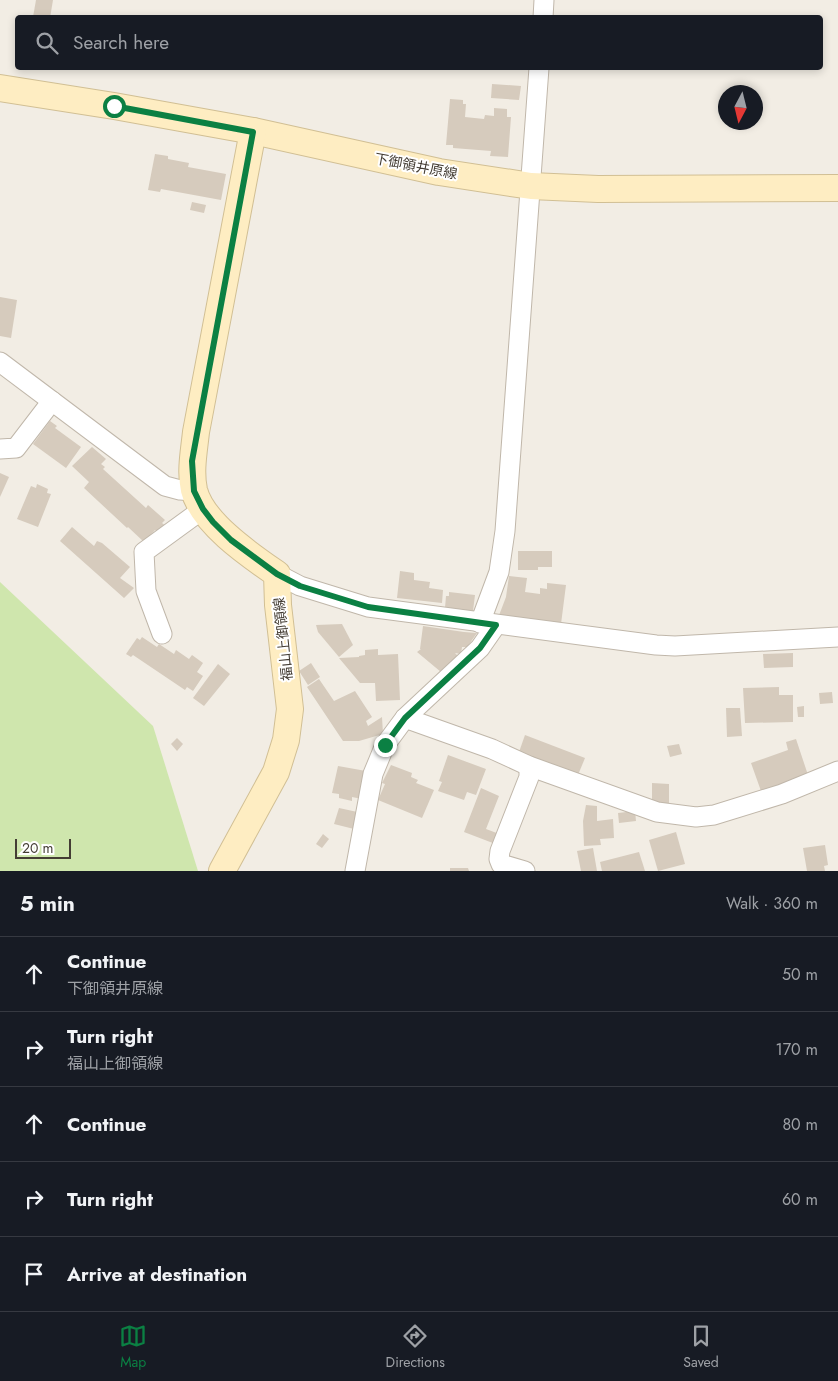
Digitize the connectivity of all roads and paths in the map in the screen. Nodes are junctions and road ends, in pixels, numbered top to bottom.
1 (544, 0) edge
2 (543, 15) edge
3 (539, 70) edge
4 (0, 88) edge
5 (253, 132) junction
6 (531, 186) junction
7 (838, 188) edge
8 (0, 362) edge
9 (52, 401) junction
10 (0, 449) edge
11 (199, 500) junction
12 (277, 574) junction
13 (488, 624) junction
14 (162, 634) dead end
15 (838, 637) edge
16 (405, 718) junction
17 (529, 766) junction
18 (838, 771) edge
19 (222, 871) edge
20 (355, 871) edge
21 (525, 871) edge

1 - 2 street
3 - 6 street
4 - 5 main road, 下御領井原線
5 - 6 main road, 下御領井原線
5 - 11 main road
6 - 7 main road, 下御領井原線
6 - 13 street
8 - 9 street
9 - 10 street
9 - 11 street
11 - 12 main road
11 - 14 street
12 - 13 street
12 - 19 main road, 福山上御領線
13 - 15 street
13 - 16 street
16 - 17 street
16 - 20 street
17 - 18 street
17 - 21 street

